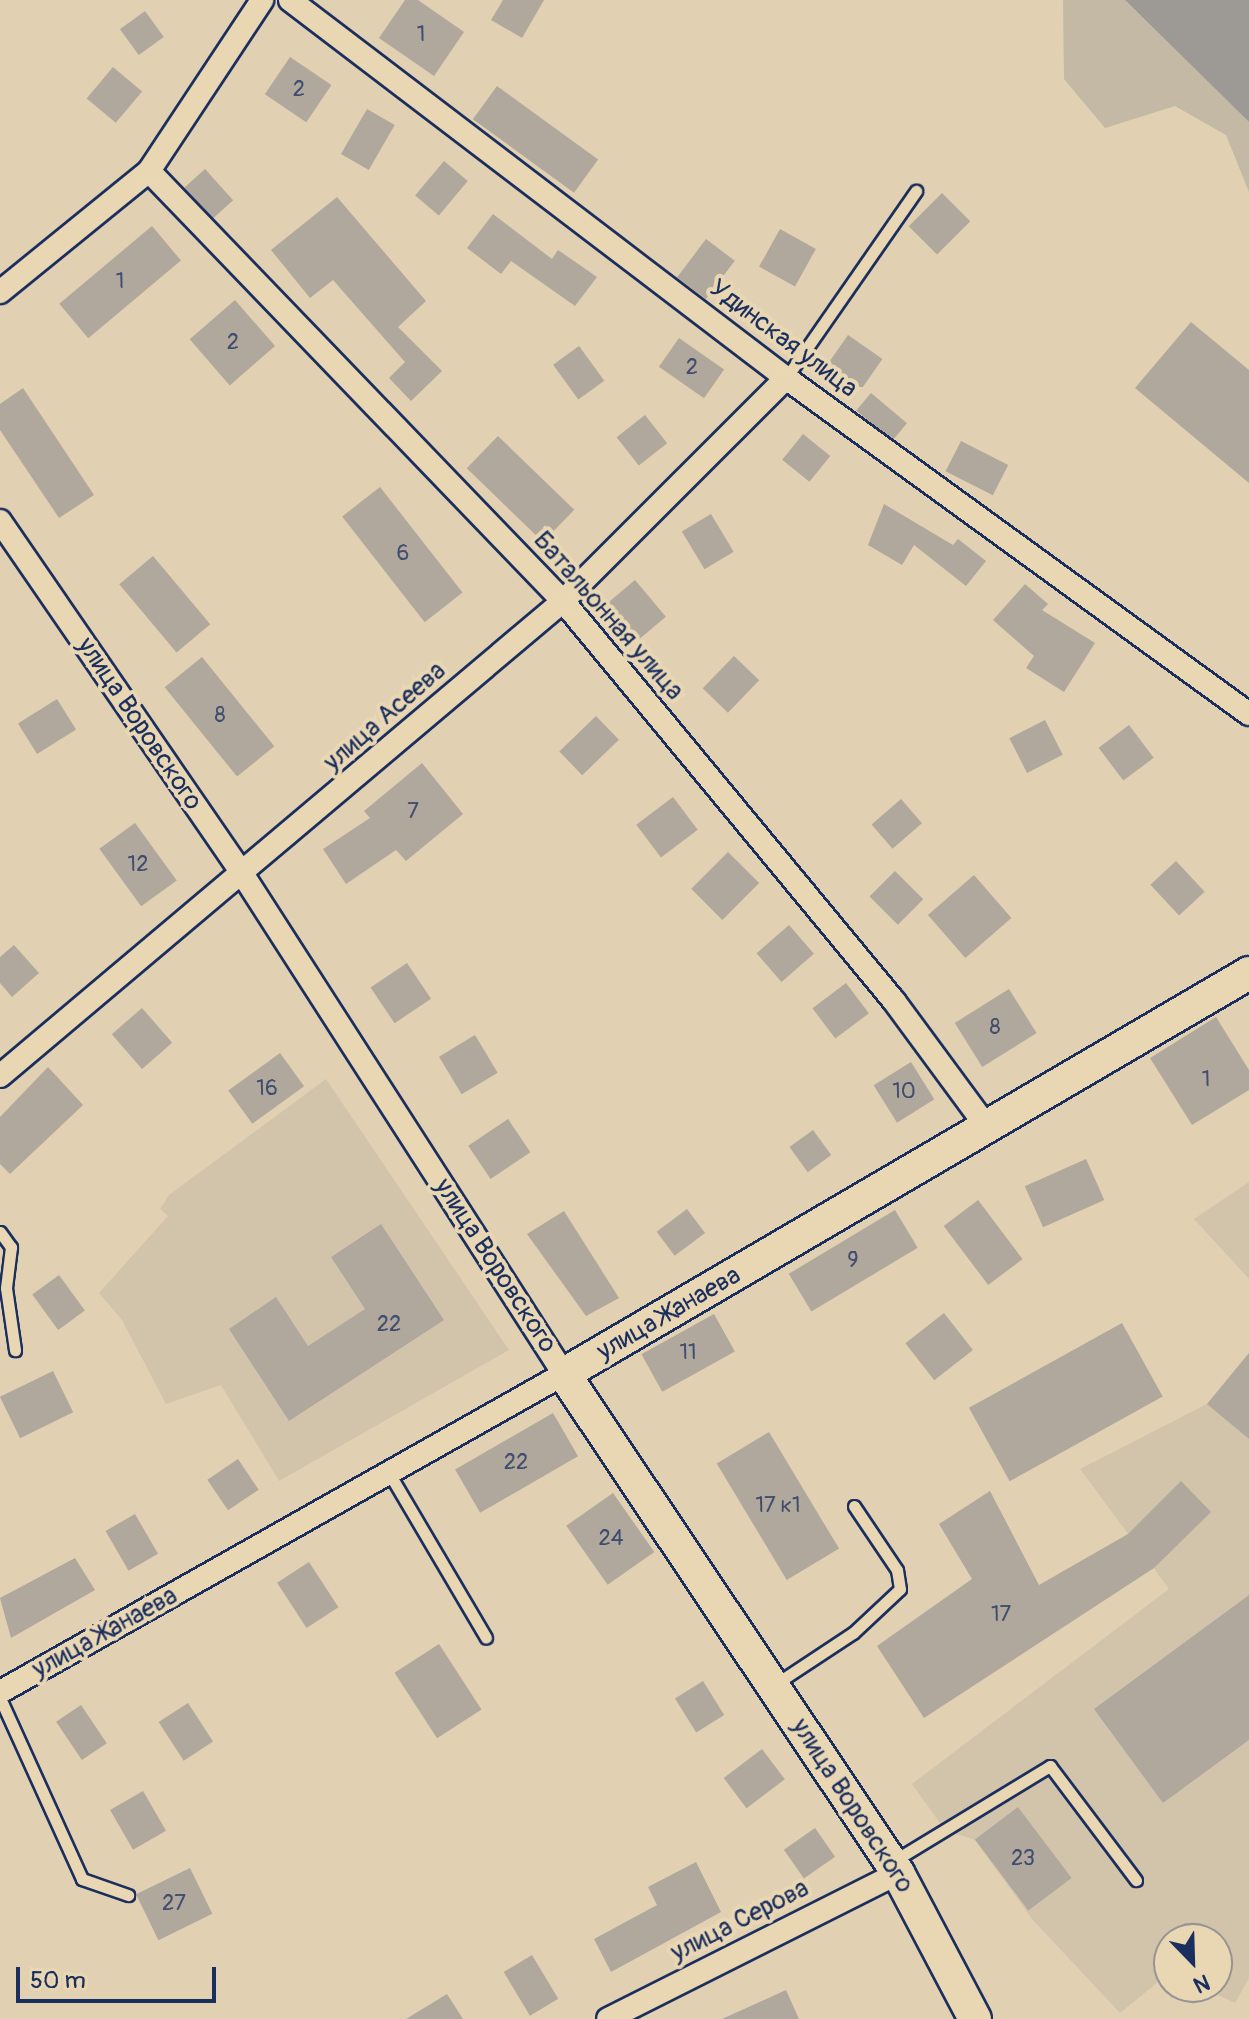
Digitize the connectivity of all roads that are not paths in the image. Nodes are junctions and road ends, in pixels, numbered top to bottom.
1 (262, 0) edge
2 (290, 0) edge
3 (149, 171) junction
4 (916, 191) dead end
5 (0, 292) edge
6 (786, 378) junction
7 (0, 521) edge
8 (563, 601) junction
9 (1249, 714) edge
10 (243, 875) junction
11 (1249, 973) edge
12 (0, 1076) edge
13 (989, 1130) junction
14 (0, 1232) edge
15 (15, 1350) dead end
16 (564, 1374) junction
17 (389, 1473) junction
18 (854, 1506) dead end
19 (486, 1638) dead end
20 (773, 1686) junction
21 (0, 1692) edge
22 (0, 1698) edge
23 (895, 1867) junction
24 (1136, 1880) dead end
25 (128, 1895) dead end
26 (608, 2019) edge
27 (975, 2019) edge

1 - 3 street
2 - 6 street, Удинская улица
3 - 5 street
3 - 8 street, Батальонная улица
4 - 6 lane
6 - 8 street, улица Асеева
6 - 9 street, Удинская улица
7 - 10 street, улица Воровского
8 - 10 street, улица Асеева
8 - 13 street, Батальонная улица
10 - 12 street, улица Асеева
10 - 16 street, улица Воровского
11 - 13 street, улица Жанаева
13 - 16 street, улица Жанаева
14 - 15 lane
16 - 17 street, улица Жанаева
16 - 20 street, улица Воровского
17 - 19 lane
17 - 21 street, улица Жанаева
18 - 20 lane
20 - 23 street, улица Воровского
22 - 25 lane
23 - 24 lane
23 - 26 street, улица Серова
23 - 27 street, улица Воровского

